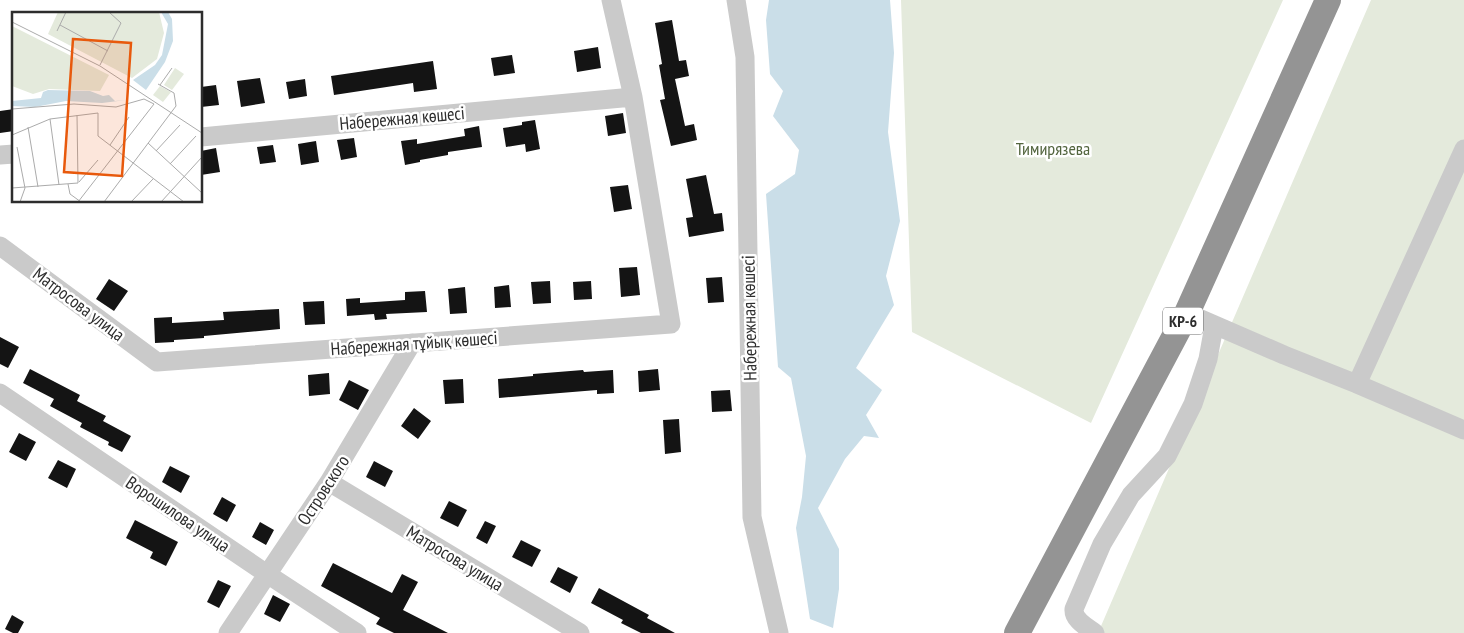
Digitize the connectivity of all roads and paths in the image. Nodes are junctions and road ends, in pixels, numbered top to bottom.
1 (611, 0) edge
2 (736, 0) edge
3 (1328, 0) edge
4 (633, 97) junction
5 (202, 137) edge
6 (1464, 149) edge
7 (0, 246) edge
8 (1187, 313) junction
9 (1214, 326) junction
10 (412, 343) junction
11 (157, 362) joint
12 (1357, 384) junction
13 (0, 393) edge
14 (1464, 430) edge
15 (329, 482) junction
16 (267, 574) junction
17 (228, 633) edge
18 (357, 633) edge
19 (580, 633) edge
20 (779, 633) edge
21 (1018, 633) edge
22 (1096, 633) edge

1 - 4 street
2 - 20 street, Набережная көшесі
3 - 8 highway, KP-6
4 - 5 street, Набережная көшесі
4 - 10 street, Набережная тұйық көшесі
6 - 12 street
7 - 11 street, Матросова улица
8 - 9 street
8 - 21 highway, KP-6
9 - 12 street
9 - 22 street
10 - 11 street, Набережная тұйық көшесі
10 - 15 street, Островского
12 - 14 street
13 - 16 street, Ворошилова улица
15 - 16 street, Островского
15 - 19 street, Матросова улица
16 - 17 street, Островского
16 - 18 street, Ворошилова улица

